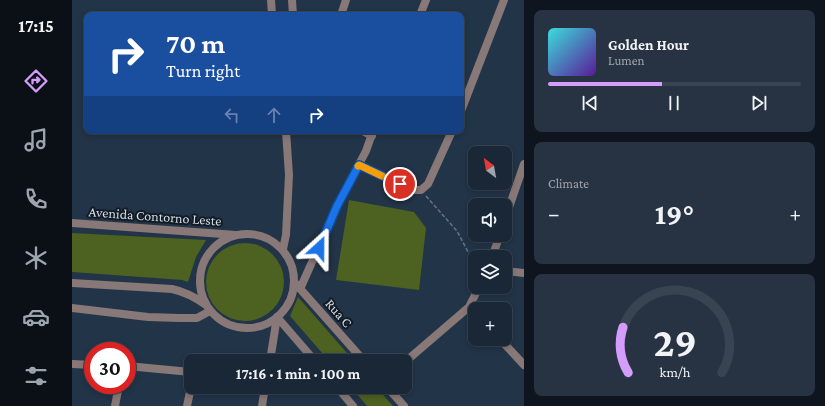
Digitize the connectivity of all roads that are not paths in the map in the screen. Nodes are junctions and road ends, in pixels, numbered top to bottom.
1 (270, 0) edge
2 (292, 0) edge
3 (346, 0) edge
4 (426, 0) edge
5 (504, 0) edge
6 (272, 12) edge
7 (293, 12) edge
8 (342, 12) edge
9 (421, 12) edge
10 (464, 103) edge
11 (286, 134) edge
12 (373, 134) edge
13 (451, 134) edge
14 (524, 164) edge
15 (359, 165) junction
16 (512, 199) edge
17 (72, 224) edge
18 (236, 235) junction
19 (283, 249) junction
20 (512, 272) edge
21 (524, 273) edge
22 (72, 283) edge
23 (297, 286) junction
24 (72, 308) edge
25 (208, 308) junction
26 (468, 313) edge
27 (277, 317) junction
28 (506, 346) edge
29 (271, 354) edge
30 (309, 354) edge
31 (358, 354) edge
32 (412, 357) edge
33 (72, 364) edge
34 (84, 365) edge
35 (524, 365) edge
36 (136, 367) edge
37 (184, 371) edge
38 (117, 394) edge
39 (190, 394) edge
40 (264, 394) edge
41 (343, 394) edge
42 (393, 394) edge
43 (115, 406) edge
44 (187, 406) edge
45 (262, 406) edge
46 (353, 406) edge
47 (404, 406) edge

1 - 6 street
2 - 7 street
3 - 8 street
4 - 9 street
5 - 10 street
11 - 19 street
12 - 15 street
13 - 15 street
14 - 16 street
15 - 23 street
17 - 18 street, Avenida Contorno Leste
18 - 19 street
18 - 25 street
19 - 23 street
20 - 21 street
22 - 25 street
23 - 27 street
23 - 31 street, Rua C
24 - 25 street
25 - 27 street
26 - 32 street
27 - 29 street
27 - 30 street
28 - 35 street
33 - 34 street
36 - 37 street
38 - 43 street
39 - 44 street
40 - 45 street
41 - 46 street
42 - 47 street

